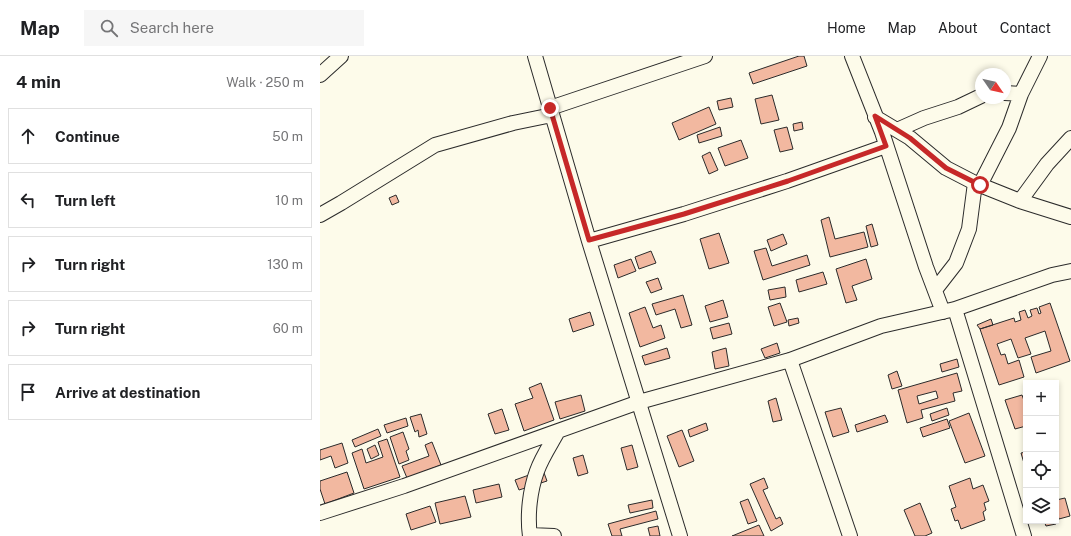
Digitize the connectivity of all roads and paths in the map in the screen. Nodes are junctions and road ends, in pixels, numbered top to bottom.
1 (341, 56) edge
2 (535, 56) edge
3 (703, 56) edge
4 (852, 56) edge
5 (1040, 56) edge
6 (320, 76) edge
7 (1011, 93) edge
8 (1021, 94) junction
9 (975, 99) edge
10 (551, 111) junction
11 (875, 116) junction
12 (897, 130) junction
13 (1071, 138) edge
14 (886, 146) junction
15 (978, 184) junction
16 (1020, 201) junction
17 (320, 215) edge
18 (1071, 217) edge
19 (589, 240) junction
20 (1071, 271) edge
21 (935, 290) junction
22 (949, 310) junction
23 (790, 360) junction
24 (638, 402) junction
25 (558, 431) junction
26 (320, 513) edge
27 (530, 535) edge
28 (554, 536) edge
29 (680, 536) edge
30 (850, 536) edge
31 (1024, 536) edge

1 - 6 street
2 - 10 street
3 - 10 street
4 - 11 street
5 - 8 street
7 - 8 street
8 - 15 street
9 - 12 street
10 - 17 street
10 - 19 street
11 - 12 street
11 - 14 street
12 - 15 street
13 - 16 street
14 - 19 street
14 - 21 street
15 - 16 street
15 - 21 street
16 - 18 street
19 - 24 street
20 - 22 street
21 - 22 street
22 - 23 street
22 - 31 street
23 - 24 street
23 - 30 street
24 - 25 street
24 - 29 street
25 - 26 street
25 - 27 street
27 - 28 street

